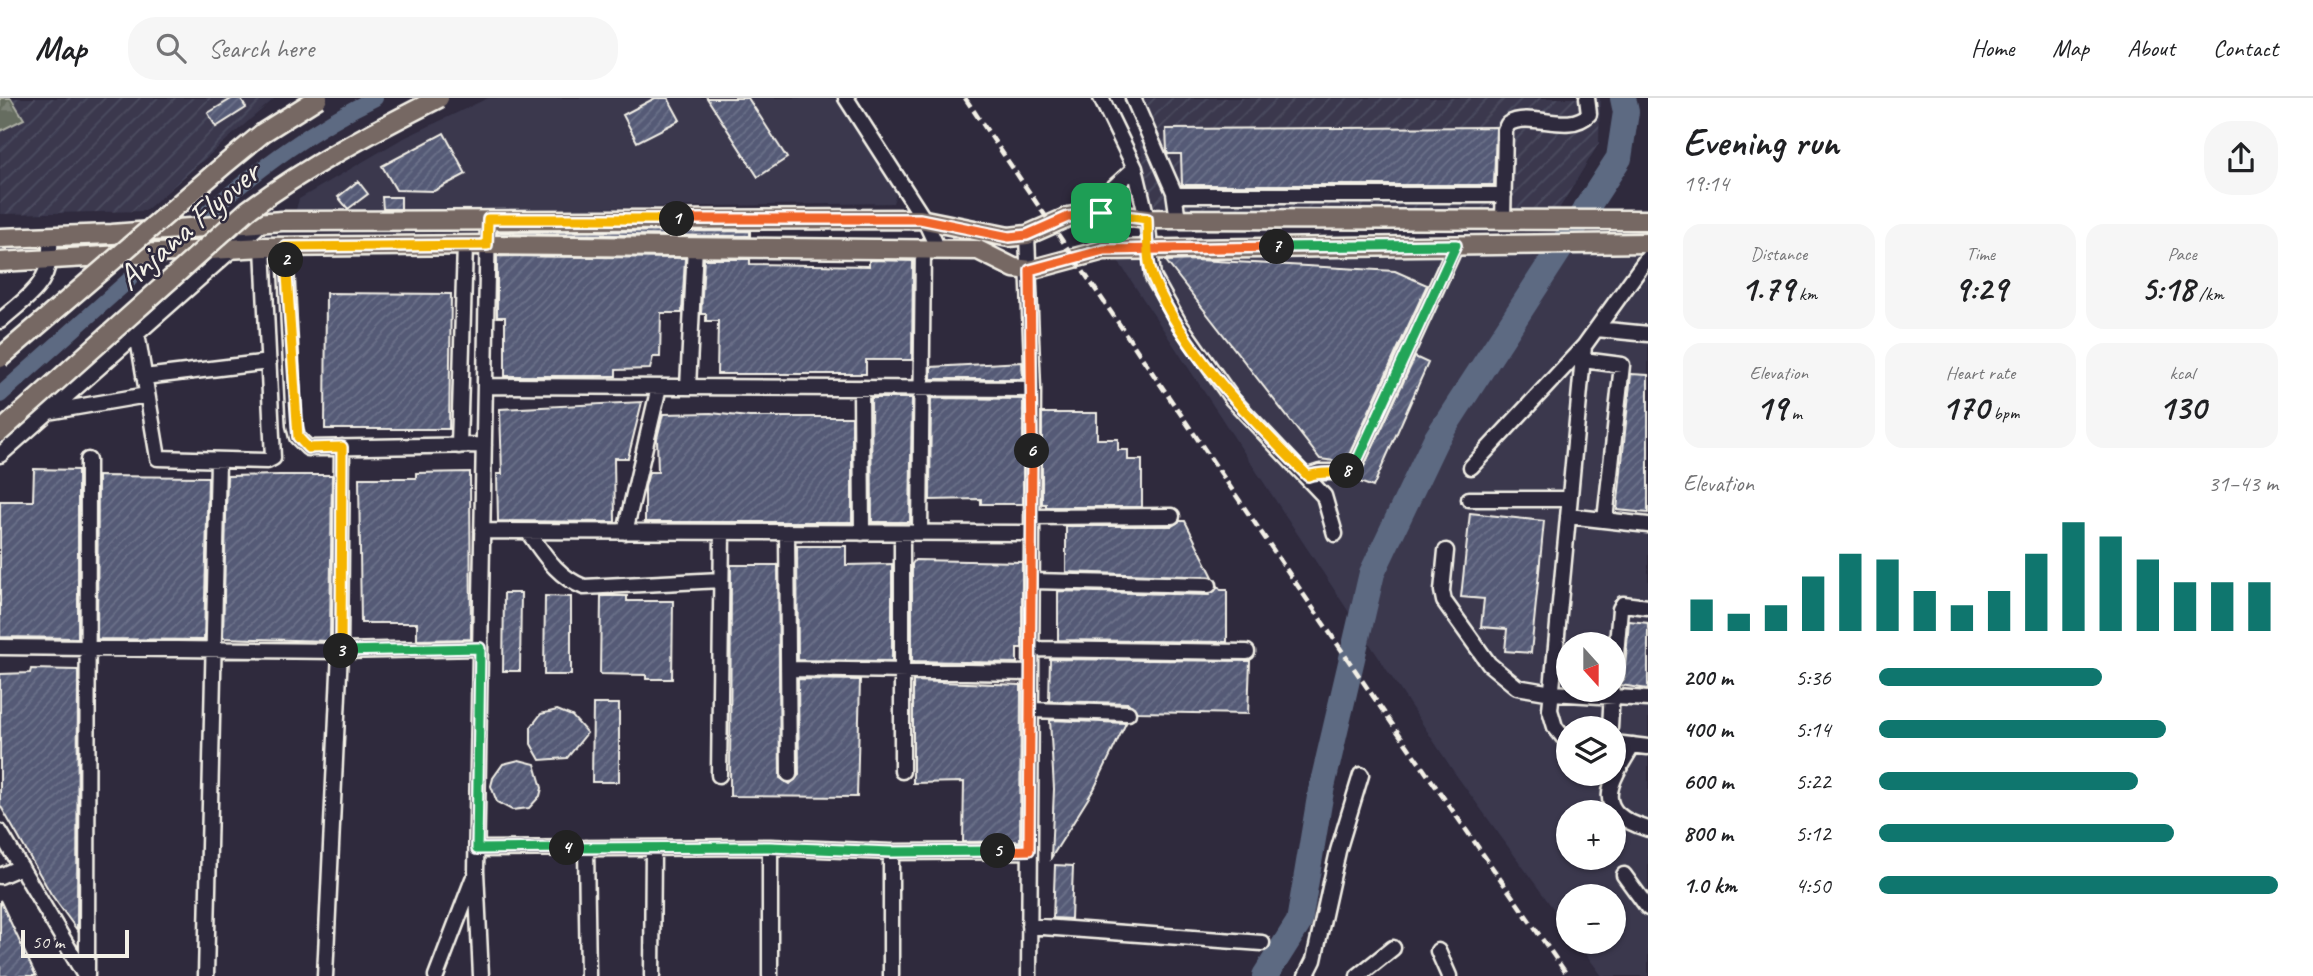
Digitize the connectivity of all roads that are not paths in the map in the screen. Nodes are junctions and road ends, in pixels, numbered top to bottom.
1 (318, 98) edge
2 (439, 98) edge
3 (846, 98) edge
4 (1101, 98) edge
5 (1133, 98) edge
6 (1587, 98) edge
7 (1135, 168) junction
8 (1175, 195) junction
9 (1504, 195) junction
10 (1084, 214) junction
11 (488, 219) junction
12 (1147, 219) junction
13 (1178, 219) junction
14 (925, 220) junction
15 (1648, 220) edge
16 (1503, 221) junction
17 (262, 223) junction
18 (1027, 235) junction
19 (50, 236) junction
20 (0, 238) edge
21 (465, 245) junction
22 (487, 245) junction
23 (1456, 245) junction
24 (695, 246) junction
25 (263, 247) junction
26 (285, 247) junction
27 (1148, 248) junction
28 (1648, 248) edge
29 (233, 249) junction
30 (930, 249) junction
31 (52, 261) junction
32 (0, 262) edge
33 (1030, 270) junction
34 (0, 321) edge
35 (1597, 329) junction
36 (137, 333) junction
37 (1648, 334) edge
38 (1584, 353) junction
39 (0, 358) edge
40 (269, 362) junction
41 (144, 377) junction
42 (485, 386) junction
43 (659, 387) junction
44 (688, 387) junction
45 (861, 388) junction
46 (919, 388) junction
47 (1033, 388) junction
48 (147, 395) junction
49 (47, 413) junction
50 (0, 432) edge
51 (484, 445) junction
52 (460, 446) junction
53 (342, 447) junction
54 (0, 455) edge
55 (88, 460) dead end
56 (218, 461) junction
57 (1471, 467) dead end
58 (1308, 476) junction
59 (1469, 499) dead end
60 (1569, 499) junction
61 (1172, 516) dead end
62 (1568, 516) junction
63 (1032, 517) junction
64 (1605, 520) junction
65 (1648, 525) edge
66 (482, 531) junction
67 (528, 531) junction
68 (625, 532) junction
69 (722, 532) junction
70 (787, 532) junction
71 (862, 533) junction
72 (902, 533) junction
73 (920, 533) junction
74 (1032, 533) junction
75 (1335, 534) dead end
76 (1446, 551) dead end
77 (722, 580) junction
78 (1032, 581) junction
79 (1209, 585) dead end
80 (1648, 607) edge
81 (1618, 632) edge
82 (0, 647) edge
83 (86, 648) junction
84 (480, 648) junction
85 (1031, 649) junction
86 (214, 650) junction
87 (340, 651) junction
88 (1247, 652) dead end
89 (788, 668) junction
90 (902, 670) junction
91 (1031, 673) junction
92 (1552, 693) junction
93 (1556, 693) edge
94 (1626, 696) edge
95 (1648, 699) edge
96 (1031, 710) junction
97 (1128, 713) dead end
98 (1556, 728) edge
99 (1641, 746) edge
100 (902, 771) dead end
101 (789, 774) dead end
102 (719, 775) dead end
103 (1361, 775) dead end
104 (1648, 830) edge
105 (0, 832) edge
106 (770, 847) junction
107 (586, 848) junction
108 (653, 848) junction
109 (477, 849) junction
110 (1029, 850) junction
111 (891, 852) junction
112 (21, 867) junction
113 (476, 871) junction
114 (1624, 875) dead end
115 (0, 876) edge
116 (1648, 908) edge
117 (1029, 926) junction
118 (1262, 943) dead end
119 (1394, 948) dead end
120 (1438, 951) dead end
121 (1376, 969) edge
122 (86, 976) edge
123 (206, 976) edge
124 (325, 976) edge
125 (436, 976) edge
126 (481, 976) edge
127 (588, 976) edge
128 (652, 976) edge
129 (770, 976) edge
130 (891, 976) edge
131 (1029, 976) edge
132 (1306, 976) edge
133 (1358, 976) edge
134 (1449, 976) edge

1 - 39 main road, Anjana Flyover, bridge
2 - 50 main road, Anjana Flyover, bridge
3 - 14 street
4 - 7 street
5 - 8 street
6 - 9 street
7 - 10 street
7 - 12 street
8 - 9 street
8 - 13 street
9 - 16 street
10 - 12 main road
10 - 18 main road
11 - 14 main road
11 - 17 main road
11 - 22 street
12 - 13 main road
12 - 27 street
13 - 16 main road
14 - 18 main road
14 - 30 street
15 - 16 main road
17 - 19 main road
17 - 29 street
18 - 33 street
19 - 20 main road
19 - 31 street
21 - 22 main road
21 - 26 main road
21 - 52 street
22 - 24 main road
22 - 42 street
23 - 27 main road
23 - 28 main road
23 - 58 street
24 - 30 main road
24 - 44 street
25 - 26 main road
25 - 29 main road
25 - 40 street
26 - 53 street
27 - 33 main road
27 - 58 street
28 - 35 street
29 - 31 main road
29 - 36 street
30 - 33 main road
30 - 46 street
31 - 32 main road
31 - 34 street
33 - 47 street
35 - 37 street
35 - 38 street
36 - 41 street
36 - 49 street
38 - 57 street
38 - 60 street
38 - 64 street
40 - 41 street
40 - 56 street
41 - 48 street
42 - 43 street
42 - 51 street
43 - 44 street
43 - 68 street
44 - 45 street
45 - 46 street
45 - 71 street
46 - 47 street
46 - 73 street
47 - 63 street
48 - 49 street
48 - 56 street
49 - 54 street
51 - 52 street
51 - 66 street
52 - 53 street
53 - 87 street
55 - 83 street
56 - 86 street
58 - 75 street
59 - 60 street
60 - 62 street
61 - 63 street
62 - 64 street
62 - 92 street
63 - 74 street
64 - 65 street
66 - 67 street
66 - 84 street
67 - 68 street
67 - 77 street
68 - 69 street
69 - 70 street
69 - 77 street
70 - 71 street
70 - 89 street
71 - 72 street
72 - 73 street
72 - 90 street
73 - 74 street
74 - 78 street
76 - 92 street
77 - 102 street
78 - 79 street
78 - 85 street
80 - 81 street
82 - 83 street
83 - 86 street
83 - 122 street
84 - 87 street
84 - 109 street
85 - 88 street
85 - 91 street
86 - 87 street
86 - 123 street
87 - 124 street
89 - 90 street
89 - 101 street
90 - 91 street
90 - 100 street
91 - 96 street
92 - 93 street
92 - 98 street
94 - 95 street
96 - 97 street
96 - 110 street
99 - 104 street
103 - 132 street
105 - 112 street
106 - 108 street
106 - 111 street
106 - 129 street
107 - 108 street
107 - 109 street
107 - 127 street
108 - 128 street
109 - 113 street
110 - 111 street
110 - 117 street
111 - 130 street
112 - 115 street
112 - 122 street
113 - 125 street
113 - 126 street
114 - 116 street
117 - 118 street
117 - 131 street
119 - 121 street
120 - 134 street
121 - 133 street

